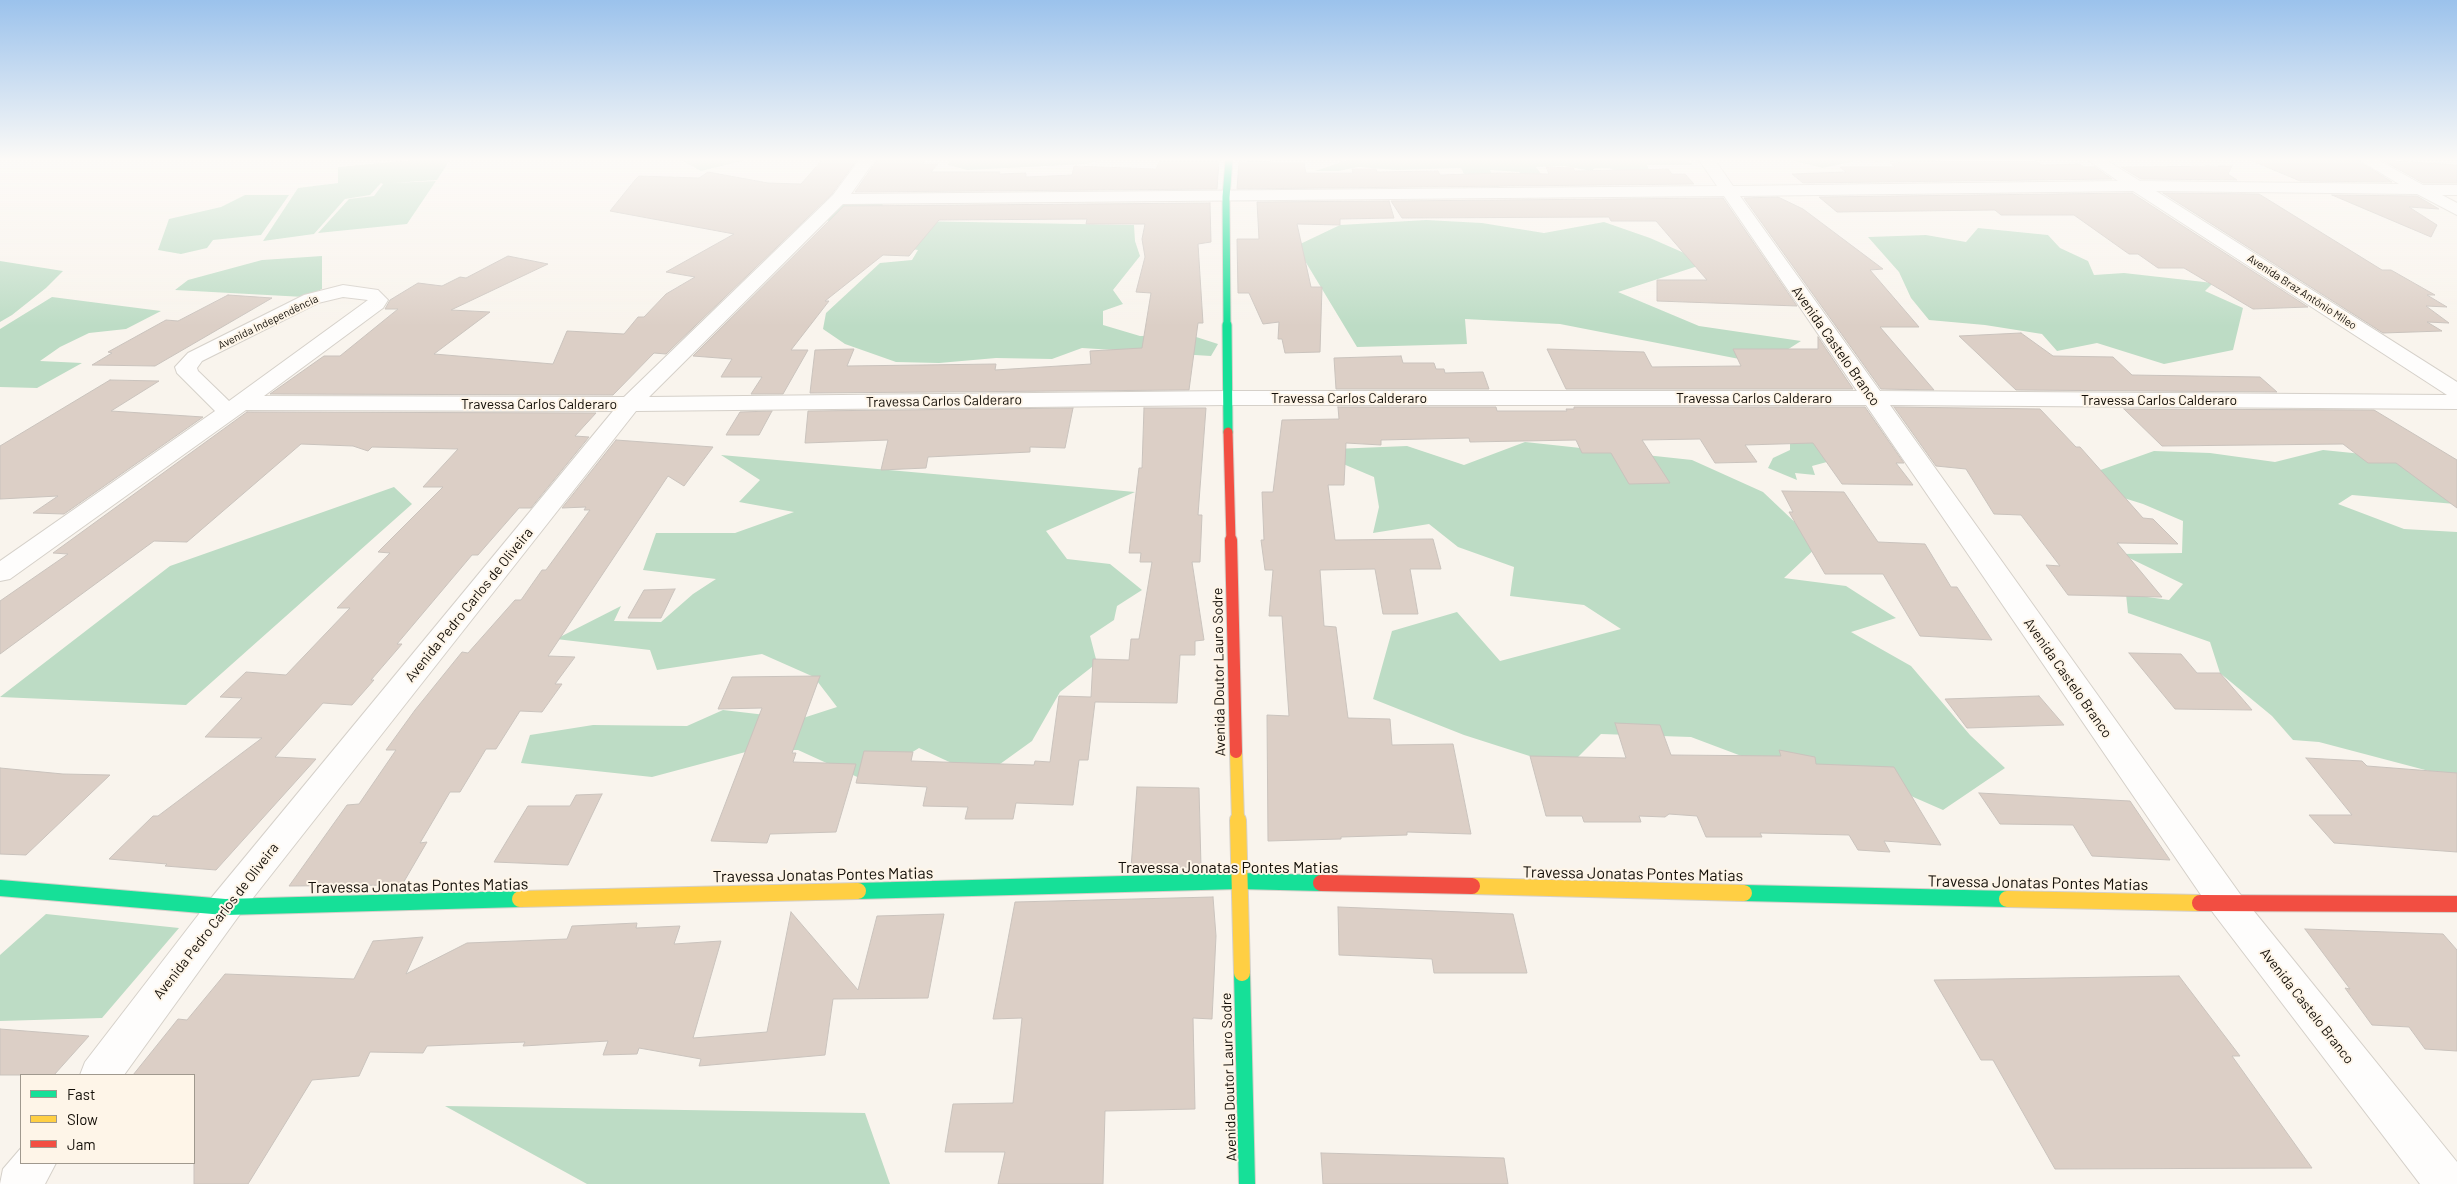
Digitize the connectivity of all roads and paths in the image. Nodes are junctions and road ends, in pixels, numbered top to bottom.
1 (822, 215) edge
2 (1226, 215) edge
3 (1747, 215) edge
4 (2182, 215) edge
5 (2457, 392) edge
6 (1227, 398) junction
7 (1872, 398) junction
8 (2457, 402) edge
9 (630, 404) junction
10 (234, 408) junction
11 (0, 573) edge
12 (1239, 881) junction
13 (0, 888) edge
14 (2227, 904) junction
15 (2457, 904) edge
16 (225, 907) junction
17 (101, 1074) edge
18 (33, 1164) edge
19 (19, 1184) edge
20 (1247, 1184) edge
21 (2447, 1184) edge

1 - 9 street, Avenida Pedro Carlos de Oliveira
2 - 6 street, Avenida Doutor Lauro Sodre
3 - 7 street, Avenida Castelo Branco
4 - 5 street, Avenida Braz Antônio Mileo
6 - 7 street, Travessa Carlos Calderaro
6 - 9 street, Travessa Carlos Calderaro
6 - 12 street, Avenida Doutor Lauro Sodre
7 - 8 street, Travessa Carlos Calderaro
7 - 14 street, Avenida Castelo Branco
9 - 10 street, Travessa Carlos Calderaro
9 - 16 street, Avenida Pedro Carlos de Oliveira
10 - 10 street, Avenida Independência
10 - 11 street, Avenida Independência
12 - 14 street, Travessa Jonatas Pontes Matias
12 - 16 street, Travessa Jonatas Pontes Matias
12 - 20 street, Avenida Doutor Lauro Sodre
13 - 16 street, Travessa Jonatas Pontes Matias
14 - 15 street, Travessa Jonatas Pontes Matias
14 - 21 street, Avenida Castelo Branco
16 - 17 street, Avenida Pedro Carlos de Oliveira
18 - 19 street

